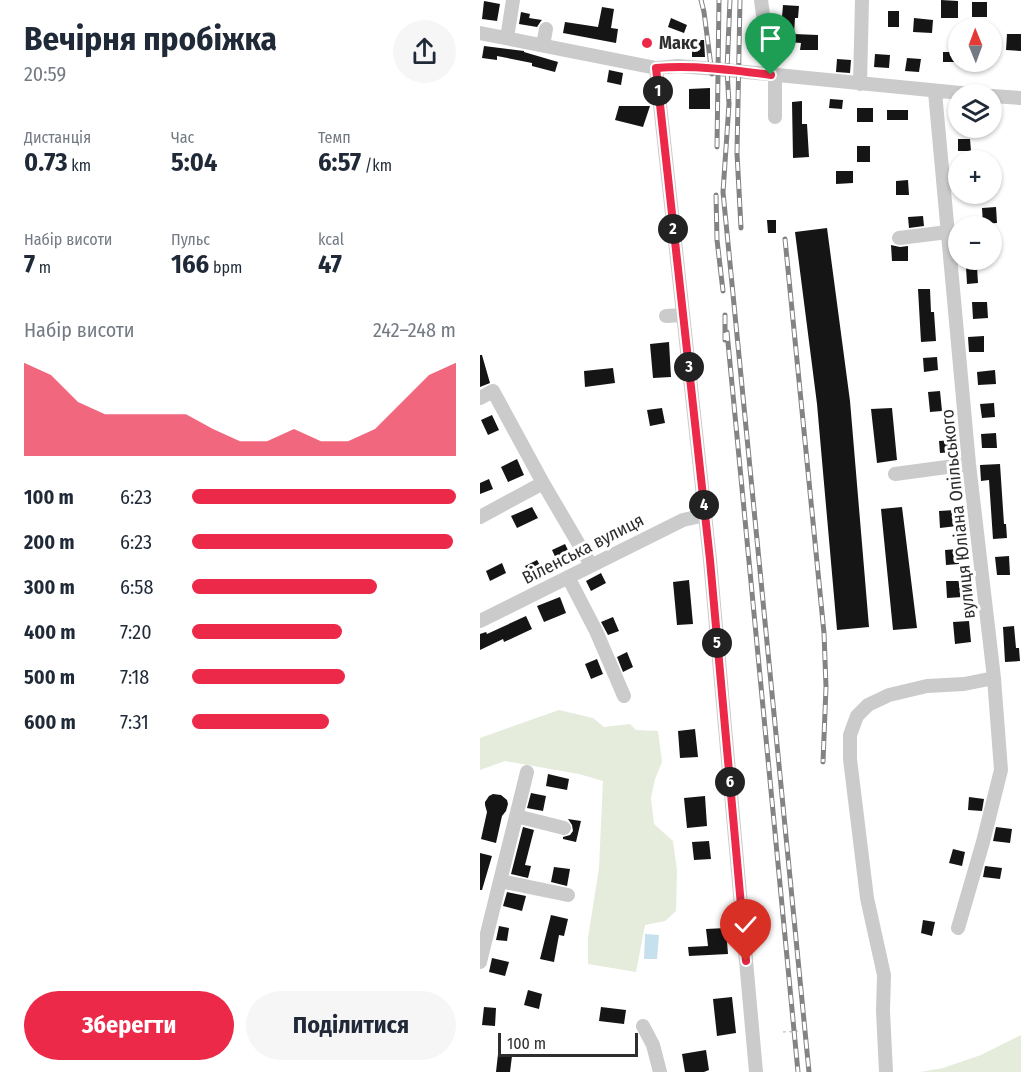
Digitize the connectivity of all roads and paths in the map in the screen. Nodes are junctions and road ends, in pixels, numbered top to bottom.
1 (513, 0) edge
2 (761, 0) edge
3 (862, 0) edge
4 (546, 29) dead end
5 (480, 33) edge
6 (507, 39) junction
7 (543, 45) junction
8 (656, 68) junction
9 (773, 75) junction
10 (860, 84) junction
11 (935, 92) junction
12 (948, 93) edge
13 (1002, 97) edge
14 (1021, 98) edge
15 (775, 117) dead end
16 (948, 232) joint
17 (900, 238) dead end
18 (951, 270) edge
19 (683, 315) junction
20 (666, 316) dead end
21 (480, 398) edge
22 (969, 464) junction
23 (894, 474) dead end
24 (543, 483) junction
25 (705, 515) junction
26 (480, 517) edge
27 (591, 565) junction
28 (568, 577) junction
29 (480, 621) edge
30 (994, 678) junction
31 (624, 696) dead end
32 (527, 772) dead end
33 (516, 816) junction
34 (564, 828) dead end
35 (500, 881) junction
36 (568, 895) dead end
37 (958, 928) dead end
38 (480, 962) edge
39 (643, 1026) dead end
40 (801, 1031) dead end
41 (783, 1032) dead end
42 (660, 1072) edge
43 (756, 1072) edge
44 (886, 1072) edge

1 - 6 street
2 - 9 street
3 - 10 street
4 - 7 street
5 - 6 street
6 - 7 street
7 - 8 street
8 - 9 street
8 - 19 street
9 - 10 street
9 - 15 street
10 - 11 street
11 - 12 street
11 - 16 street, вулиця Юліана Опільського
13 - 14 street
16 - 17 street
18 - 22 street, вулиця Юліана Опільського
19 - 20 street
19 - 25 street
21 - 24 street
22 - 23 street
22 - 30 street, вулиця Юліана Опільського
24 - 26 street
24 - 27 street
25 - 27 street, Віленська вулиця
25 - 43 street
27 - 28 street, Віленська вулиця
28 - 29 street, Віленська вулиця
28 - 31 street
30 - 37 street, вулиця Юліана Опільського
30 - 44 street
32 - 33 street
33 - 34 street
33 - 35 street
35 - 36 street
35 - 38 street
39 - 42 street
40 - 41 path

